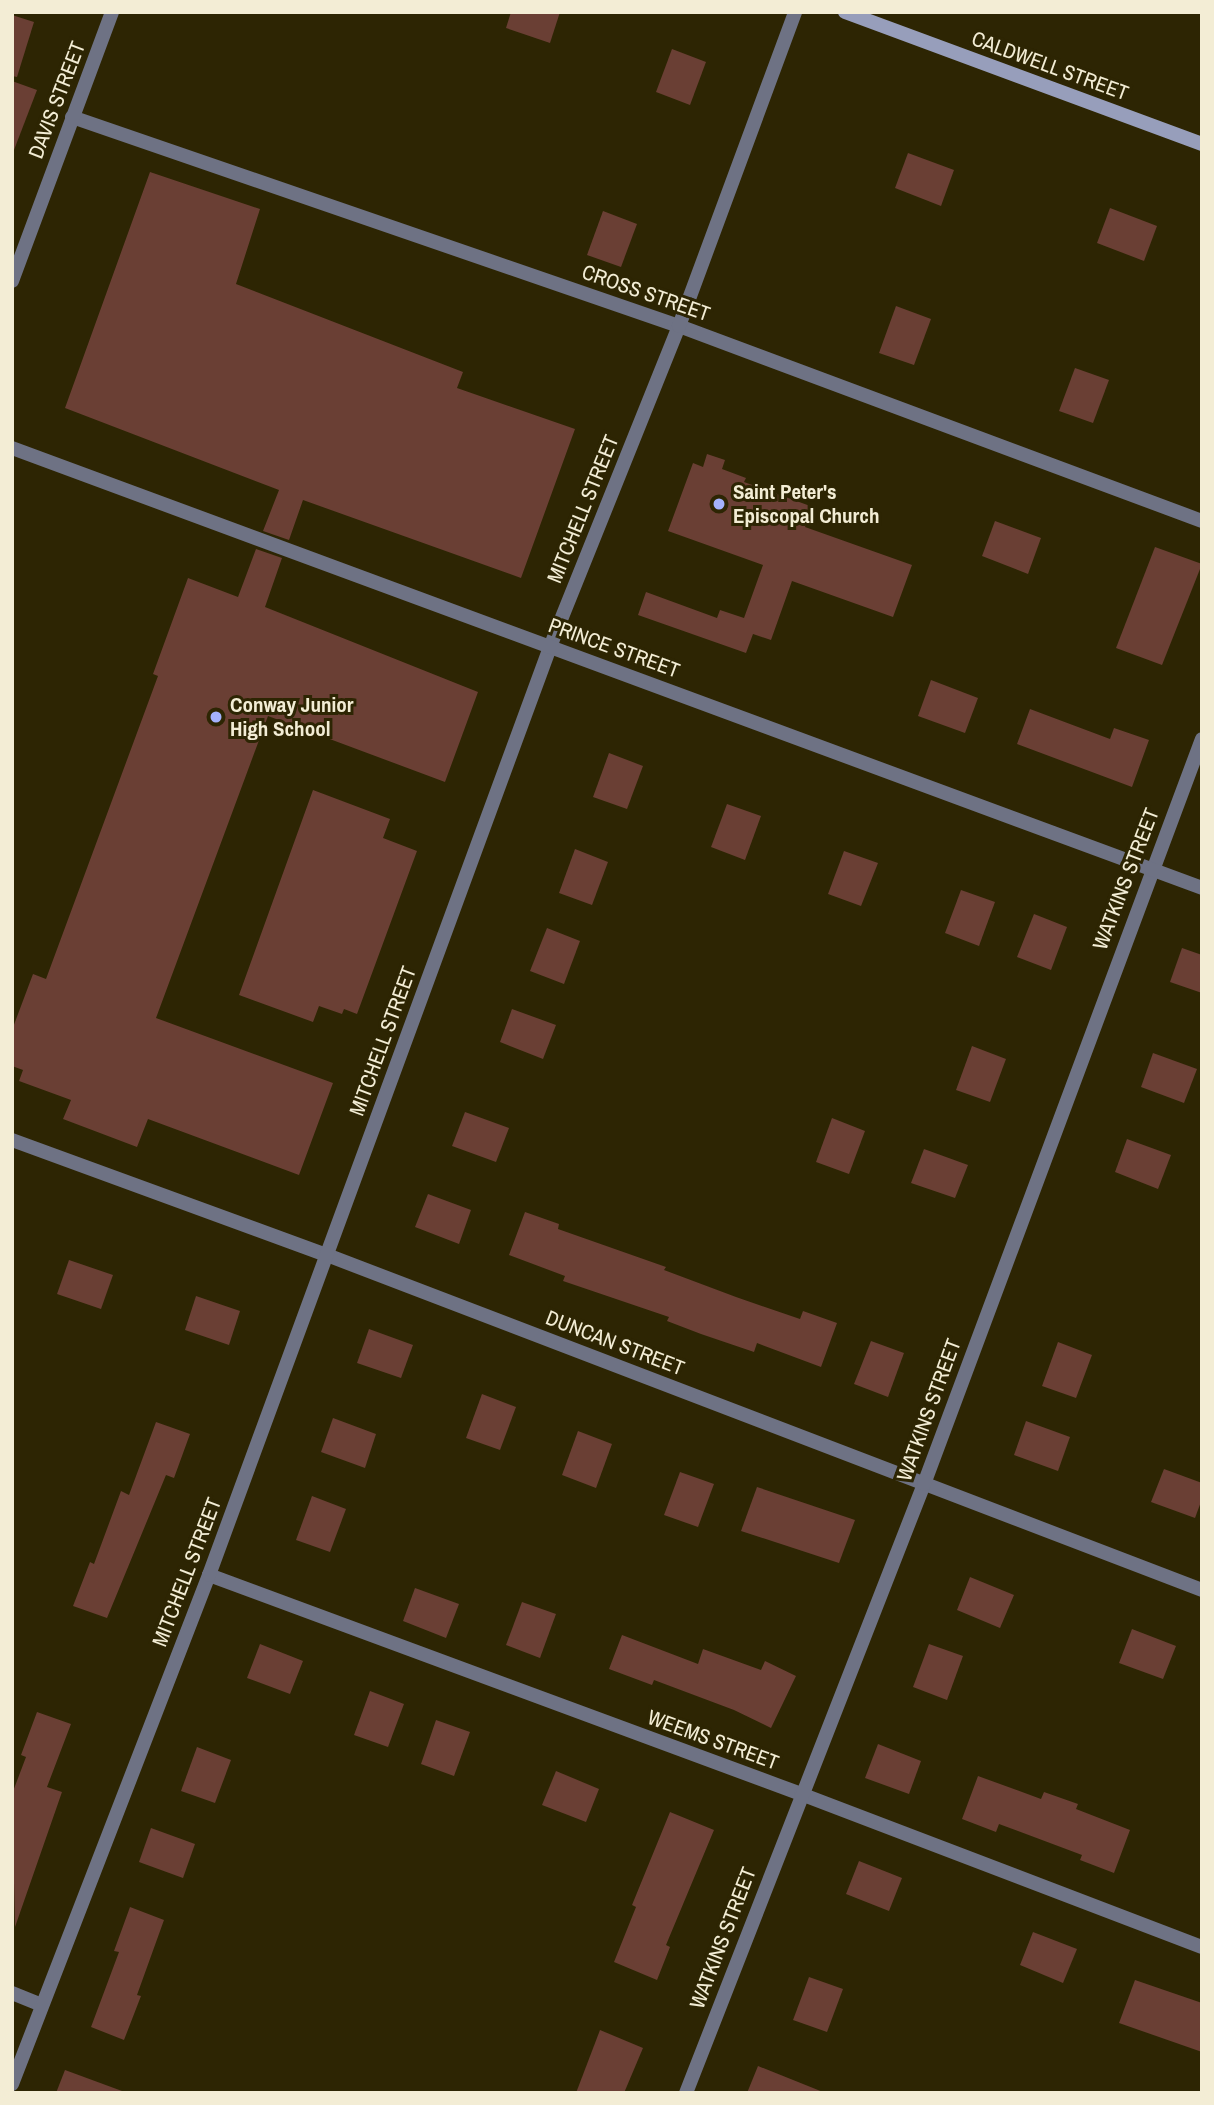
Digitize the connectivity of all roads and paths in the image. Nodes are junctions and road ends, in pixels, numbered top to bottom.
1 (112, 12) edge
2 (795, 12) edge
3 (845, 12) edge
4 (72, 117) junction
5 (1202, 144) edge
6 (12, 281) edge
7 (679, 326) junction
8 (12, 448) edge
9 (1202, 521) edge
10 (550, 647) junction
11 (1202, 739) edge
12 (1151, 869) junction
13 (1202, 888) edge
14 (12, 1140) edge
15 (327, 1255) junction
16 (924, 1484) junction
17 (209, 1576) junction
18 (1202, 1590) edge
19 (801, 1794) junction
20 (1202, 1947) edge
21 (12, 1993) edge
22 (42, 2005) junction
23 (12, 2084) edge
24 (686, 2093) edge

1 - 4 street, DAVIS STREET
2 - 7 street, MITCHELL STREET
3 - 5 main road, CALDWELL STREET
4 - 6 street, DAVIS STREET
4 - 7 street, CROSS STREET
7 - 9 street, CROSS STREET
7 - 10 street, MITCHELL STREET
8 - 10 street, PRINCE STREET
10 - 12 street, PRINCE STREET
10 - 15 street, MITCHELL STREET
11 - 12 street, WATKINS STREET
12 - 13 street, PRINCE STREET
12 - 16 street, WATKINS STREET
14 - 15 street, DUNCAN STREET
15 - 16 street, DUNCAN STREET
15 - 17 street, MITCHELL STREET
16 - 18 street, DUNCAN STREET
16 - 19 street, WATKINS STREET
17 - 19 street, WEEMS STREET
17 - 22 street, MITCHELL STREET
19 - 20 street, WEEMS STREET
19 - 24 street, WATKINS STREET
21 - 22 street
22 - 23 street, MITCHELL STREET

